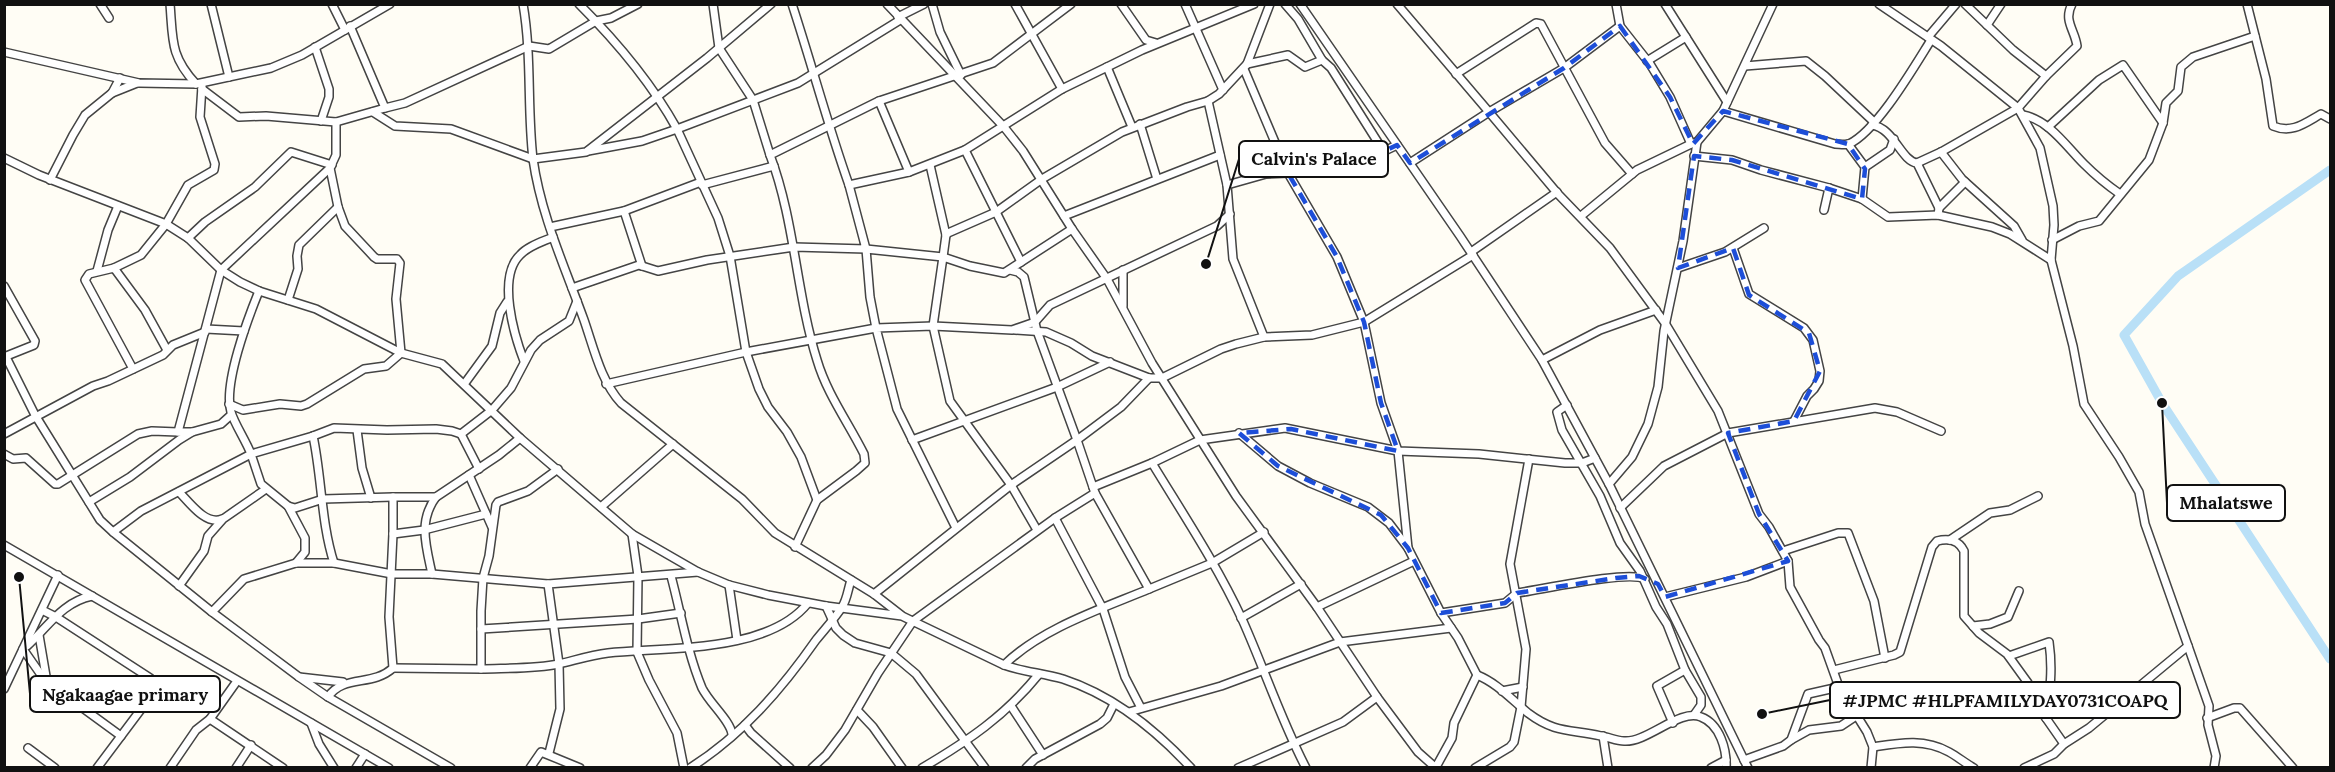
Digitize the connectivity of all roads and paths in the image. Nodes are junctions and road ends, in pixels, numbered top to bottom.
1 (100, 4) edge
2 (170, 4) edge
3 (211, 4) edge
4 (332, 4) edge
5 (390, 4) edge
6 (523, 4) edge
7 (579, 4) edge
8 (712, 4) edge
9 (771, 4) edge
10 (792, 4) edge
11 (887, 4) edge
12 (924, 4) edge
13 (932, 4) edge
14 (1015, 4) edge
15 (1071, 4) edge
16 (1121, 4) edge
17 (1185, 4) edge
18 (1254, 4) edge
19 (1270, 4) edge
20 (1285, 4) edge
21 (1300, 4) edge
22 (1397, 4) edge
23 (1616, 4) edge
24 (1665, 4) edge
25 (1773, 4) edge
26 (1879, 4) edge
27 (1956, 4) edge
28 (1965, 4) edge
29 (2001, 4) edge
30 (2072, 4) edge
31 (2247, 4) edge
32 (634, 5) edge
33 (109, 18) dead end
34 (899, 18) junction
35 (596, 21) junction
36 (1987, 25) junction
37 (1620, 26) junction
38 (348, 28) junction
39 (1196, 28) junction
40 (1031, 34) junction
41 (2255, 36) junction
42 (1686, 37) junction
43 (1929, 39) junction
44 (1157, 43) junction
45 (529, 46) junction
46 (315, 47) junction
47 (719, 48) junction
48 (4, 52) edge
49 (1322, 60) junction
50 (1647, 61) junction
51 (1744, 66) junction
52 (1107, 67) junction
53 (1245, 67) junction
54 (1564, 68) junction
55 (815, 74) junction
56 (1456, 74) junction
57 (958, 76) junction
58 (2046, 76) junction
59 (120, 78) junction
60 (229, 78) junction
61 (139, 83) junction
62 (200, 86) junction
63 (1062, 89) junction
64 (1224, 90) junction
65 (112, 93) junction
66 (658, 95) junction
67 (753, 100) junction
68 (879, 101) junction
69 (1208, 101) junction
70 (1727, 102) junction
71 (386, 108) junction
72 (2018, 108) junction
73 (1723, 111) junction
74 (373, 112) junction
75 (1489, 112) junction
76 (2023, 115) junction
77 (2331, 119) edge
78 (321, 121) junction
79 (336, 122) junction
80 (2163, 123) junction
81 (1140, 124) junction
82 (1873, 124) junction
83 (829, 127) junction
84 (1004, 127) junction
85 (2049, 127) junction
86 (1132, 128) junction
87 (676, 129) junction
88 (1894, 139) junction
89 (1694, 143) junction
90 (1848, 144) junction
91 (1397, 145) junction
92 (965, 150) junction
93 (586, 152) junction
94 (1384, 152) junction
95 (1941, 152) junction
96 (770, 155) junction
97 (1221, 155) junction
98 (1694, 156) junction
99 (4, 158) edge
100 (533, 159) junction
101 (1410, 163) junction
102 (1917, 163) junction
103 (930, 165) junction
104 (331, 166) junction
105 (774, 166) junction
106 (1865, 167) junction
107 (909, 172) junction
108 (1288, 173) junction
109 (1632, 174) junction
110 (1042, 178) junction
111 (1157, 179) junction
112 (50, 180) junction
113 (1965, 182) junction
114 (702, 184) junction
115 (849, 185) junction
116 (1227, 185) junction
117 (1829, 188) junction
118 (1557, 192) junction
119 (2120, 194) junction
120 (1862, 199) junction
121 (118, 206) junction
122 (338, 207) junction
123 (1824, 210) dead end
124 (624, 211) junction
125 (996, 212) junction
126 (1939, 212) junction
127 (1230, 214) junction
128 (1064, 216) junction
129 (1581, 216) junction
130 (166, 224) junction
131 (550, 227) junction
132 (1764, 228) dead end
133 (1072, 229) junction
134 (946, 235) junction
135 (553, 237) junction
136 (188, 238) junction
137 (2052, 240) junction
138 (2024, 242) junction
139 (794, 247) junction
140 (1733, 248) junction
141 (866, 249) junction
142 (1472, 253) junction
143 (730, 256) junction
144 (943, 257) junction
145 (2051, 260) junction
146 (1021, 262) junction
147 (642, 266) junction
148 (114, 268) junction
149 (1678, 268) junction
150 (221, 270) junction
151 (1010, 270) junction
152 (1124, 270) junction
153 (97, 271) junction
154 (1107, 279) junction
155 (4, 286) edge
156 (572, 288) junction
157 (259, 291) junction
158 (288, 300) junction
159 (577, 301) junction
160 (507, 302) junction
161 (1122, 308) junction
162 (1656, 310) junction
163 (1035, 322) junction
164 (1364, 322) junction
165 (1665, 323) junction
166 (933, 326) junction
167 (876, 328) junction
168 (1012, 330) junction
169 (206, 331) junction
170 (244, 331) junction
171 (1037, 331) junction
172 (1264, 337) junction
173 (811, 339) junction
174 (167, 350) junction
175 (746, 352) junction
176 (401, 353) junction
177 (5, 357) edge
178 (1542, 360) junction
179 (524, 361) junction
180 (1110, 362) junction
181 (133, 369) junction
182 (1149, 378) junction
183 (1162, 378) junction
184 (465, 383) junction
185 (606, 384) junction
186 (1057, 387) junction
187 (229, 404) junction
188 (1567, 405) junction
189 (243, 410) junction
190 (492, 410) junction
191 (35, 415) junction
192 (233, 417) junction
193 (1794, 421) junction
194 (963, 422) junction
195 (357, 430) junction
196 (1941, 431) dead end
197 (161, 432) junction
198 (178, 432) junction
199 (192, 432) junction
200 (1728, 433) junction
201 (4, 434) edge
202 (460, 434) junction
203 (1239, 434) junction
204 (313, 436) junction
205 (520, 438) junction
206 (912, 440) junction
207 (1077, 440) junction
208 (1200, 440) junction
209 (174, 444) junction
210 (673, 444) junction
211 (1398, 451) junction
212 (4, 454) edge
213 (251, 454) junction
214 (1595, 458) junction
215 (1529, 459) junction
216 (1152, 463) junction
217 (1580, 463) junction
218 (479, 469) junction
219 (558, 469) junction
220 (469, 475) junction
221 (74, 476) junction
222 (1609, 484) junction
223 (1011, 485) junction
224 (266, 489) junction
225 (1094, 490) junction
226 (179, 492) junction
227 (2038, 496) dead end
228 (393, 497) junction
229 (436, 497) junction
230 (371, 498) junction
231 (323, 499) junction
232 (817, 500) junction
233 (89, 502) junction
234 (288, 506) junction
235 (601, 507) junction
236 (1620, 508) junction
237 (486, 514) junction
238 (1055, 518) junction
239 (223, 519) junction
240 (492, 528) junction
241 (956, 528) junction
242 (424, 530) junction
243 (1037, 530) junction
244 (113, 532) junction
245 (1264, 532) junction
246 (393, 534) junction
247 (632, 534) junction
248 (1950, 540) junction
249 (4, 545) edge
250 (795, 547) junction
251 (1408, 548) junction
252 (1783, 551) junction
253 (1414, 561) junction
254 (1788, 561) junction
255 (1212, 562) junction
256 (296, 563) junction
257 (334, 563) junction
258 (698, 572) junction
259 (392, 574) junction
260 (432, 574) junction
261 (58, 575) junction
262 (638, 576) junction
263 (671, 576) junction
264 (483, 578) junction
265 (1643, 578) junction
266 (851, 580) junction
267 (1656, 581) junction
268 (548, 584) junction
269 (1301, 584) junction
270 (729, 585) junction
271 (179, 586) junction
272 (1149, 589) junction
273 (2019, 591) dead end
274 (1517, 593) junction
275 (874, 594) junction
276 (92, 596) junction
277 (1665, 597) junction
278 (808, 603) junction
279 (826, 606) junction
280 (843, 607) junction
281 (1317, 607) junction
282 (1103, 609) junction
283 (42, 610) junction
284 (212, 612) junction
285 (681, 613) junction
286 (1441, 613) junction
287 (902, 615) junction
288 (56, 617) junction
289 (1241, 618) junction
290 (638, 619) junction
291 (832, 619) junction
292 (913, 621) junction
293 (552, 624) junction
294 (1973, 626) junction
295 (1451, 628) junction
296 (481, 629) junction
297 (39, 635) junction
298 (737, 640) junction
299 (1340, 642) junction
300 (2188, 646) junction
301 (24, 648) junction
302 (689, 648) junction
303 (637, 652) junction
304 (891, 653) junction
305 (2009, 656) junction
306 (1885, 658) junction
307 (559, 664) junction
308 (1004, 665) junction
309 (393, 668) junction
310 (481, 669) junction
311 (1685, 670) junction
312 (1834, 670) junction
313 (1263, 671) junction
314 (1039, 674) junction
315 (1477, 675) junction
316 (299, 677) junction
317 (237, 681) junction
318 (47, 682) junction
319 (346, 683) junction
320 (1523, 687) junction
321 (1839, 687) junction
322 (4, 689) edge
323 (1502, 691) junction
324 (328, 697) junction
325 (1377, 697) junction
326 (1114, 704) junction
327 (1011, 706) junction
328 (1521, 707) junction
329 (1141, 708) junction
330 (857, 710) junction
331 (1129, 712) junction
332 (1694, 715) junction
333 (1856, 716) junction
334 (2046, 718) junction
335 (2207, 718) junction
336 (210, 719) junction
337 (309, 721) junction
338 (1673, 723) junction
339 (745, 725) junction
340 (732, 734) junction
341 (121, 736) junction
342 (1603, 736) junction
343 (1791, 740) junction
344 (966, 741) junction
345 (1293, 742) junction
346 (2064, 744) junction
347 (251, 745) junction
348 (28, 748) dead end
349 (1872, 751) junction
350 (549, 753) junction
351 (365, 754) junction
352 (1043, 755) junction
353 (1726, 764) edge
354 (1746, 764) edge
355 (1436, 767) edge
356 (56, 768) edge
357 (97, 768) edge
358 (170, 768) edge
359 (236, 768) edge
360 (283, 768) edge
361 (334, 768) edge
362 (356, 768) edge
363 (389, 768) edge
364 (451, 768) edge
365 (530, 768) edge
366 (580, 768) edge
367 (684, 768) edge
368 (690, 768) edge
369 (789, 768) edge
370 (812, 768) edge
371 (902, 768) edge
372 (922, 768) edge
373 (986, 768) edge
374 (1026, 768) edge
375 (1191, 768) edge
376 (1238, 768) edge
377 (1306, 768) edge
378 (1475, 768) edge
379 (1608, 768) edge
380 (1711, 768) edge
381 (1871, 768) edge
382 (1877, 768) edge
383 (1974, 768) edge
384 (2024, 768) edge
385 (2214, 768) edge
386 (2293, 768) edge

1 - 33 street
2 - 62 street
3 - 60 street
4 - 38 street
5 - 38 street
6 - 45 street
7 - 35 street
8 - 47 street
9 - 47 street
10 - 55 street
11 - 34 street
12 - 34 street
13 - 57 street
14 - 40 street
15 - 40 street
16 - 44 street
17 - 39 street
18 - 39 street
19 - 53 street
20 - 49 street
21 - 91 street
22 - 56 street
23 - 37 street
24 - 42 street
25 - 51 street
26 - 43 street
27 - 43 street
28 - 36 street
29 - 36 street
30 - 58 street
31 - 41 street
32 - 35 street
34 - 55 street
34 - 57 street
35 - 45 street
35 - 66 street
36 - 58 street
37 - 50 street
37 - 54 street
38 - 46 street
38 - 71 street
39 - 44 street
39 - 64 street
40 - 57 street
40 - 63 street
41 - 77 street
41 - 80 street
42 - 50 street
42 - 70 street
43 - 72 street
43 - 82 street
44 - 52 street
45 - 71 street
45 - 100 street
46 - 60 street
46 - 78 street
47 - 66 street
47 - 67 street
48 - 59 street
49 - 53 street
49 - 94 street
50 - 89 street
51 - 70 street
51 - 82 street
52 - 63 street
52 - 86 street
53 - 64 street
53 - 108 street
54 - 56 street
54 - 75 street
54 - 109 street
55 - 67 street
55 - 83 street
56 - 75 street
57 - 68 street
57 - 84 street
58 - 72 street
59 - 61 street
59 - 65 street
60 - 62 street
61 - 62 street
61 - 65 street
62 - 78 street
62 - 130 street
63 - 84 street
64 - 69 street
65 - 112 street
66 - 87 street
66 - 93 street
67 - 87 street
67 - 96 street
68 - 83 street
68 - 107 street
69 - 81 street
69 - 97 street
70 - 73 street
71 - 74 street
72 - 76 street
72 - 95 street
73 - 89 street
73 - 90 street
74 - 79 street
74 - 100 street
75 - 101 street
75 - 118 street
76 - 85 street
76 - 137 street
78 - 79 street
79 - 104 street
80 - 85 street
80 - 119 street
81 - 86 street
81 - 111 street
82 - 88 street
82 - 90 street
83 - 96 street
83 - 115 street
84 - 92 street
84 - 110 street
85 - 119 street
86 - 110 street
87 - 93 street
87 - 114 street
88 - 102 street
88 - 106 street
89 - 98 street
89 - 109 street
90 - 106 street
91 - 94 street
91 - 101 street
92 - 103 street
92 - 125 street
93 - 100 street
94 - 108 street
95 - 102 street
95 - 113 street
96 - 105 street
97 - 111 street
97 - 116 street
98 - 117 street
98 - 149 street
99 - 112 street
100 - 131 street
101 - 142 street
102 - 126 street
103 - 107 street
103 - 134 street
104 - 122 street
104 - 136 street
104 - 150 street
105 - 114 street
105 - 139 street
106 - 120 street
107 - 115 street
108 - 116 street
108 - 164 street
109 - 129 street
110 - 125 street
110 - 128 street
111 - 128 street
112 - 121 street
113 - 126 street
113 - 138 street
114 - 124 street
114 - 143 street
115 - 141 street
116 - 127 street
117 - 120 street
117 - 123 street
118 - 129 street
118 - 142 street
119 - 137 street
120 - 126 street
121 - 130 street
121 - 153 street
122 - 158 street
122 - 176 street
124 - 131 street
124 - 147 street
125 - 134 street
125 - 146 street
126 - 138 street
127 - 152 street
127 - 172 street
128 - 133 street
129 - 162 street
130 - 136 street
130 - 148 street
131 - 135 street
132 - 140 street
133 - 146 street
133 - 154 street
134 - 144 street
135 - 156 street
135 - 160 street
136 - 150 street
137 - 145 street
138 - 145 street
139 - 141 street
139 - 143 street
139 - 173 street
140 - 149 street
140 - 193 street
141 - 144 street
141 - 167 street
142 - 164 street
142 - 178 street
143 - 147 street
143 - 175 street
144 - 151 street
144 - 166 street
145 - 300 street
146 - 151 street
147 - 156 street
148 - 153 street
148 - 174 street
149 - 165 street
150 - 157 street
150 - 169 street
151 - 163 street
152 - 154 street
152 - 161 street
153 - 181 street
154 - 161 street
154 - 163 street
155 - 177 street
156 - 159 street
157 - 158 street
157 - 170 street
158 - 176 street
159 - 179 street
159 - 185 street
160 - 179 street
160 - 184 street
161 - 183 street
162 - 165 street
162 - 178 street
163 - 168 street
163 - 171 street
164 - 172 street
164 - 211 street
165 - 200 street
165 - 222 street
166 - 167 street
166 - 168 street
166 - 194 street
167 - 173 street
167 - 206 street
168 - 171 street
169 - 170 street
169 - 174 street
169 - 198 street
170 - 187 street
171 - 180 street
171 - 186 street
172 - 183 street
173 - 175 street
173 - 232 street
174 - 181 street
175 - 185 street
175 - 232 street
176 - 184 street
176 - 189 street
177 - 191 street
178 - 188 street
179 - 190 street
180 - 182 street
180 - 186 street
181 - 191 street
182 - 183 street
182 - 207 street
183 - 208 street
184 - 190 street
185 - 210 street
186 - 194 street
186 - 207 street
187 - 189 street
187 - 192 street
188 - 214 street
188 - 217 street
189 - 192 street
190 - 202 street
190 - 205 street
191 - 201 street
191 - 221 street
192 - 199 street
192 - 213 street
193 - 196 street
193 - 200 street
194 - 206 street
194 - 223 street
195 - 202 street
195 - 204 street
195 - 230 street
197 - 198 street
197 - 209 street
197 - 221 street
198 - 199 street
199 - 209 street
200 - 236 street
200 - 252 street
202 - 218 street
203 - 208 street
203 - 211 street
203 - 251 street
204 - 213 street
204 - 231 street
205 - 218 street
205 - 219 street
206 - 241 street
207 - 223 street
207 - 225 street
208 - 216 street
208 - 245 street
209 - 233 street
210 - 235 street
210 - 250 street
211 - 215 street
211 - 251 street
212 - 221 street
213 - 224 street
213 - 226 street
214 - 217 street
214 - 222 street
215 - 217 street
215 - 274 street
216 - 225 street
216 - 255 street
217 - 265 street
218 - 220 street
219 - 235 street
219 - 240 street
220 - 229 street
220 - 237 street
221 - 233 street
222 - 236 street
223 - 241 street
223 - 243 street
224 - 234 street
224 - 239 street
225 - 238 street
225 - 272 street
226 - 239 street
226 - 244 street
227 - 248 street
228 - 229 street
228 - 230 street
228 - 246 street
229 - 242 street
230 - 231 street
231 - 234 street
231 - 257 street
232 - 250 street
233 - 244 street
234 - 256 street
235 - 247 street
236 - 267 street
237 - 240 street
237 - 242 street
238 - 243 street
238 - 282 street
239 - 271 street
240 - 264 street
241 - 275 street
242 - 246 street
242 - 260 street
243 - 292 street
244 - 271 street
245 - 255 street
245 - 269 street
246 - 259 street
247 - 258 street
247 - 262 street
248 - 294 street
248 - 306 street
249 - 261 street
250 - 266 street
251 - 253 street
252 - 254 street
252 - 306 street
253 - 281 street
253 - 286 street
254 - 277 street
254 - 312 street
255 - 272 street
255 - 289 street
256 - 257 street
256 - 284 street
257 - 259 street
258 - 263 street
258 - 270 street
259 - 260 street
259 - 309 street
260 - 264 street
261 - 276 street
261 - 283 street
262 - 263 street
262 - 268 street
262 - 290 street
263 - 285 street
264 - 268 street
264 - 296 street
265 - 267 street
265 - 274 street
265 - 311 street
266 - 275 street
266 - 280 street
267 - 277 street
268 - 293 street
269 - 281 street
269 - 289 street
270 - 278 street
270 - 298 street
271 - 284 street
272 - 282 street
273 - 294 street
274 - 286 street
274 - 320 street
275 - 287 street
276 - 288 street
276 - 317 street
277 - 354 street
278 - 279 street
278 - 298 street
279 - 280 street
279 - 291 street
280 - 287 street
280 - 291 street
281 - 299 street
282 - 308 street
282 - 329 street
283 - 288 street
283 - 301 street
284 - 316 street
285 - 290 street
285 - 302 street
286 - 295 street
287 - 292 street
288 - 297 street
288 - 341 street
289 - 313 street
290 - 293 street
290 - 303 street
291 - 304 street
291 - 339 street
292 - 304 street
292 - 308 street
293 - 296 street
293 - 307 street
294 - 305 street
295 - 299 street
295 - 315 street
296 - 310 street
297 - 301 street
297 - 318 street
298 - 302 street
299 - 313 street
299 - 325 street
300 - 335 street
300 - 346 street
301 - 318 street
301 - 322 street
302 - 303 street
302 - 340 street
303 - 307 street
303 - 367 street
304 - 330 street
304 - 344 street
305 - 334 street
305 - 334 street
306 - 312 street
307 - 310 street
307 - 350 street
308 - 314 street
309 - 310 street
309 - 319 street
311 - 332 street
311 - 338 street
312 - 321 street
313 - 329 street
313 - 345 street
314 - 326 street
314 - 327 street
315 - 323 street
315 - 355 street
316 - 319 street
316 - 324 street
317 - 336 street
317 - 337 street
318 - 341 street
319 - 324 street
320 - 323 street
320 - 328 street
321 - 333 street
321 - 343 street
323 - 328 street
324 - 364 street
325 - 345 street
325 - 355 street
326 - 331 street
326 - 352 street
327 - 344 street
327 - 352 street
328 - 342 street
328 - 378 street
329 - 331 street
330 - 370 street
330 - 371 street
331 - 375 street
332 - 338 street
332 - 353 street
333 - 343 street
333 - 349 street
334 - 346 street
335 - 385 street
335 - 386 street
336 - 347 street
336 - 358 street
337 - 351 street
337 - 361 street
338 - 342 street
339 - 340 street
339 - 369 street
340 - 368 street
341 - 357 street
342 - 379 street
343 - 354 street
344 - 372 street
344 - 373 street
345 - 376 street
345 - 377 street
346 - 384 street
347 - 359 street
347 - 360 street
348 - 356 street
349 - 381 street
349 - 382 street
349 - 383 street
350 - 365 street
350 - 366 street
351 - 362 street
351 - 363 street
352 - 374 street
353 - 380 street

